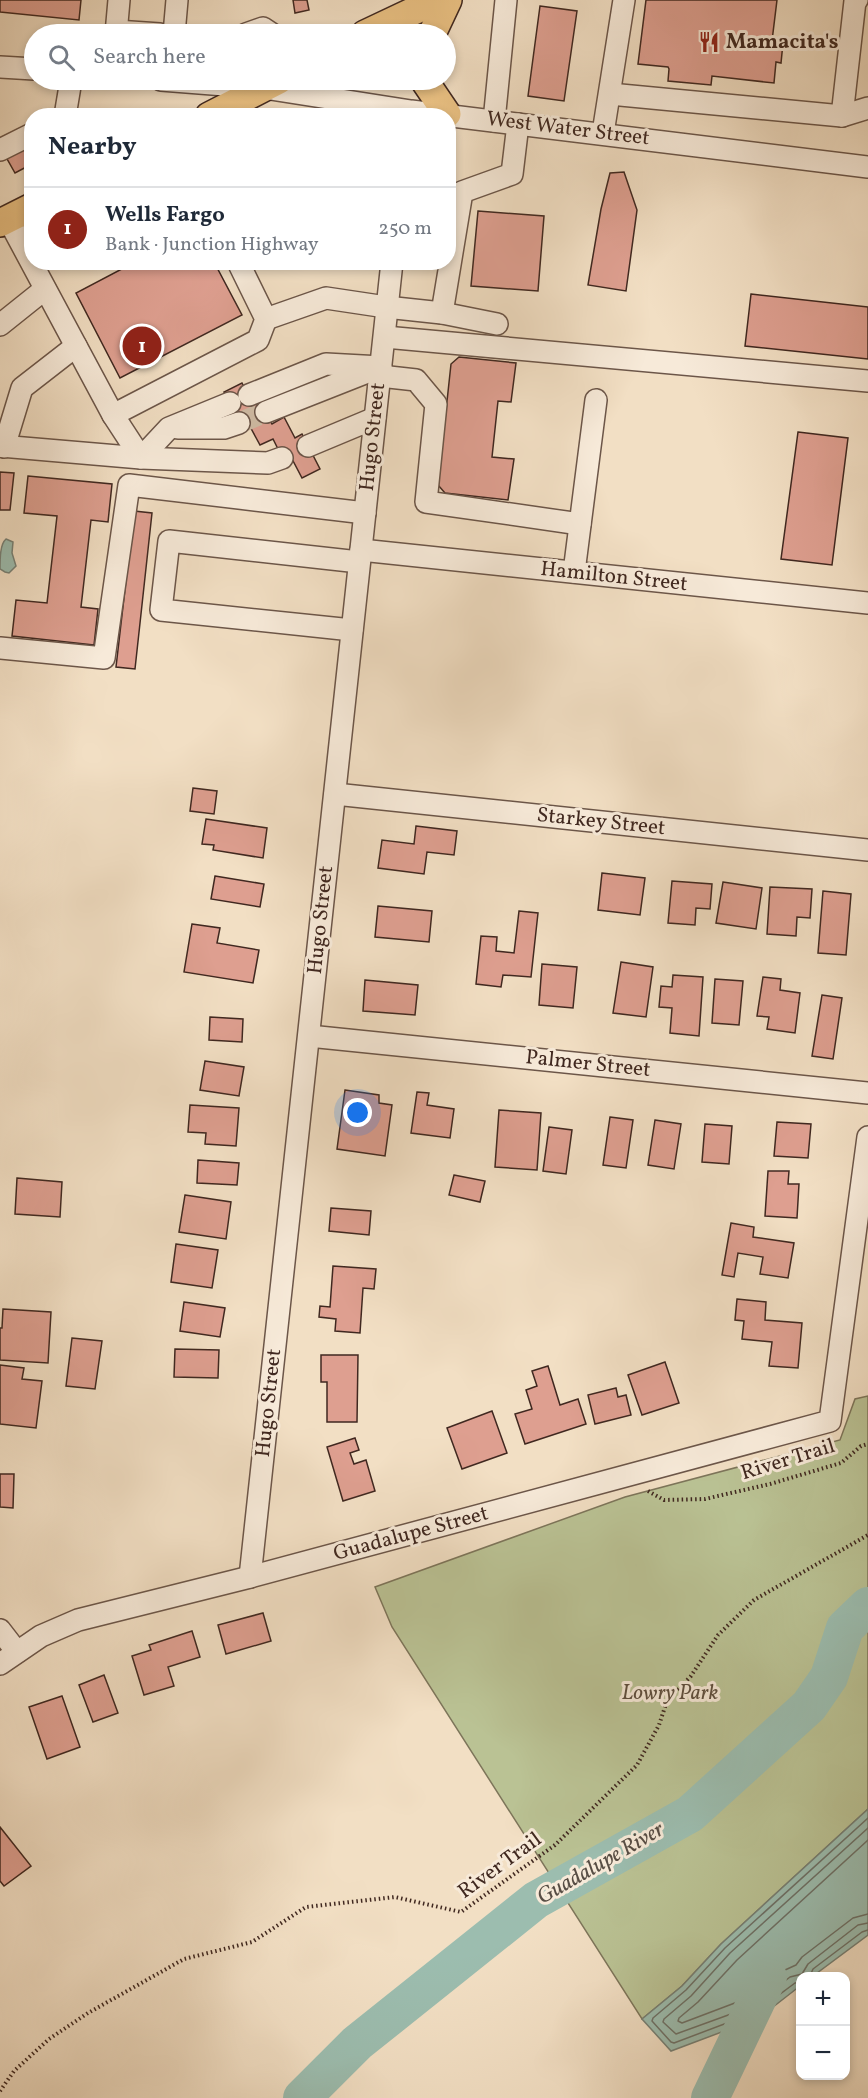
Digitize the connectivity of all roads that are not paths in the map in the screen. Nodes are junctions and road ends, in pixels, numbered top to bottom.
1 (119, 0) edge
2 (177, 0) edge
3 (448, 0) edge
4 (506, 0) edge
5 (624, 0) edge
6 (857, 0) edge
7 (420, 4) edge
8 (117, 24) edge
9 (175, 24) edge
10 (383, 24) edge
11 (437, 24) edge
12 (0, 67) edge
13 (24, 68) edge
14 (70, 90) edge
15 (260, 90) edge
16 (301, 90) edge
17 (431, 90) edge
18 (610, 94) junction
19 (67, 108) edge
20 (225, 108) edge
21 (386, 108) edge
22 (443, 108) edge
23 (868, 108) edge
24 (456, 115) edge
25 (842, 116) junction
26 (494, 121) junction
27 (518, 124) junction
28 (603, 133) junction
29 (24, 138) edge
30 (0, 150) edge
31 (868, 167) edge
32 (13, 216) edge
33 (456, 228) edge
34 (24, 241) edge
35 (37, 270) edge
36 (242, 270) edge
37 (391, 270) edge
38 (449, 270) edge
39 (45, 289) junction
40 (386, 308) junction
41 (442, 313) junction
42 (266, 318) junction
43 (497, 324) dead end
44 (0, 325) edge
45 (385, 336) junction
46 (76, 346) junction
47 (380, 371) junction
48 (868, 381) edge
49 (596, 399) dead end
50 (266, 412) tunnel mouth
51 (113, 415) junction
52 (375, 418) junction
53 (239, 423) tunnel mouth
54 (169, 428) junction
55 (2, 446) edge
56 (308, 446) dead end
57 (141, 458) junction
58 (282, 458) dead end
59 (202, 494) junction
60 (365, 513) junction
61 (580, 524) junction
62 (360, 556) junction
63 (574, 573) junction
64 (868, 603) edge
65 (352, 630) junction
66 (0, 648) edge
67 (334, 794) junction
68 (868, 850) edge
69 (309, 1036) junction
70 (868, 1093) edge
71 (868, 1137) edge
72 (250, 1577) junction
73 (0, 1630) edge
74 (8, 1658) edge

1 - 8 street
2 - 9 street
3 - 11 main road
4 - 26 street
5 - 18 street
6 - 25 street
7 - 10 main road
12 - 13 street
14 - 19 street
15 - 20 main road
16 - 21 street, West Water Street
17 - 22 main road
18 - 25 street
18 - 28 street
23 - 25 street
24 - 26 street, West Water Street
26 - 27 street, West Water Street
27 - 28 street, West Water Street
27 - 33 street
28 - 31 street, West Water Street
29 - 30 street
32 - 34 street
35 - 39 street
36 - 42 street
37 - 40 street, Hugo Street
38 - 41 street
39 - 44 street
39 - 46 street
40 - 41 street
40 - 42 street
40 - 45 street, Hugo Street
41 - 43 street
42 - 51 street
45 - 47 street, Hugo Street
45 - 48 street
46 - 51 street
46 - 55 street
47 - 50 street
47 - 52 street, Hugo Street
47 - 54 street
47 - 61 street
49 - 61 street
51 - 57 street
52 - 56 street
52 - 60 street, Hugo Street
53 - 54 street
54 - 57 street
55 - 57 street
57 - 58 street
57 - 59 street
59 - 60 street
59 - 66 street
60 - 62 street, Hugo Street
61 - 63 street
62 - 63 street, Hamilton Street
62 - 65 street, Hugo Street
62 - 65 street, Hamilton Street
63 - 64 street, Hamilton Street
65 - 67 street, Hugo Street
67 - 68 street, Starkey Street
67 - 69 street, Hugo Street
69 - 70 street, Palmer Street
69 - 72 street, Hugo Street
71 - 72 street, Guadalupe Street
72 - 74 street, Guadalupe Street
73 - 74 street

